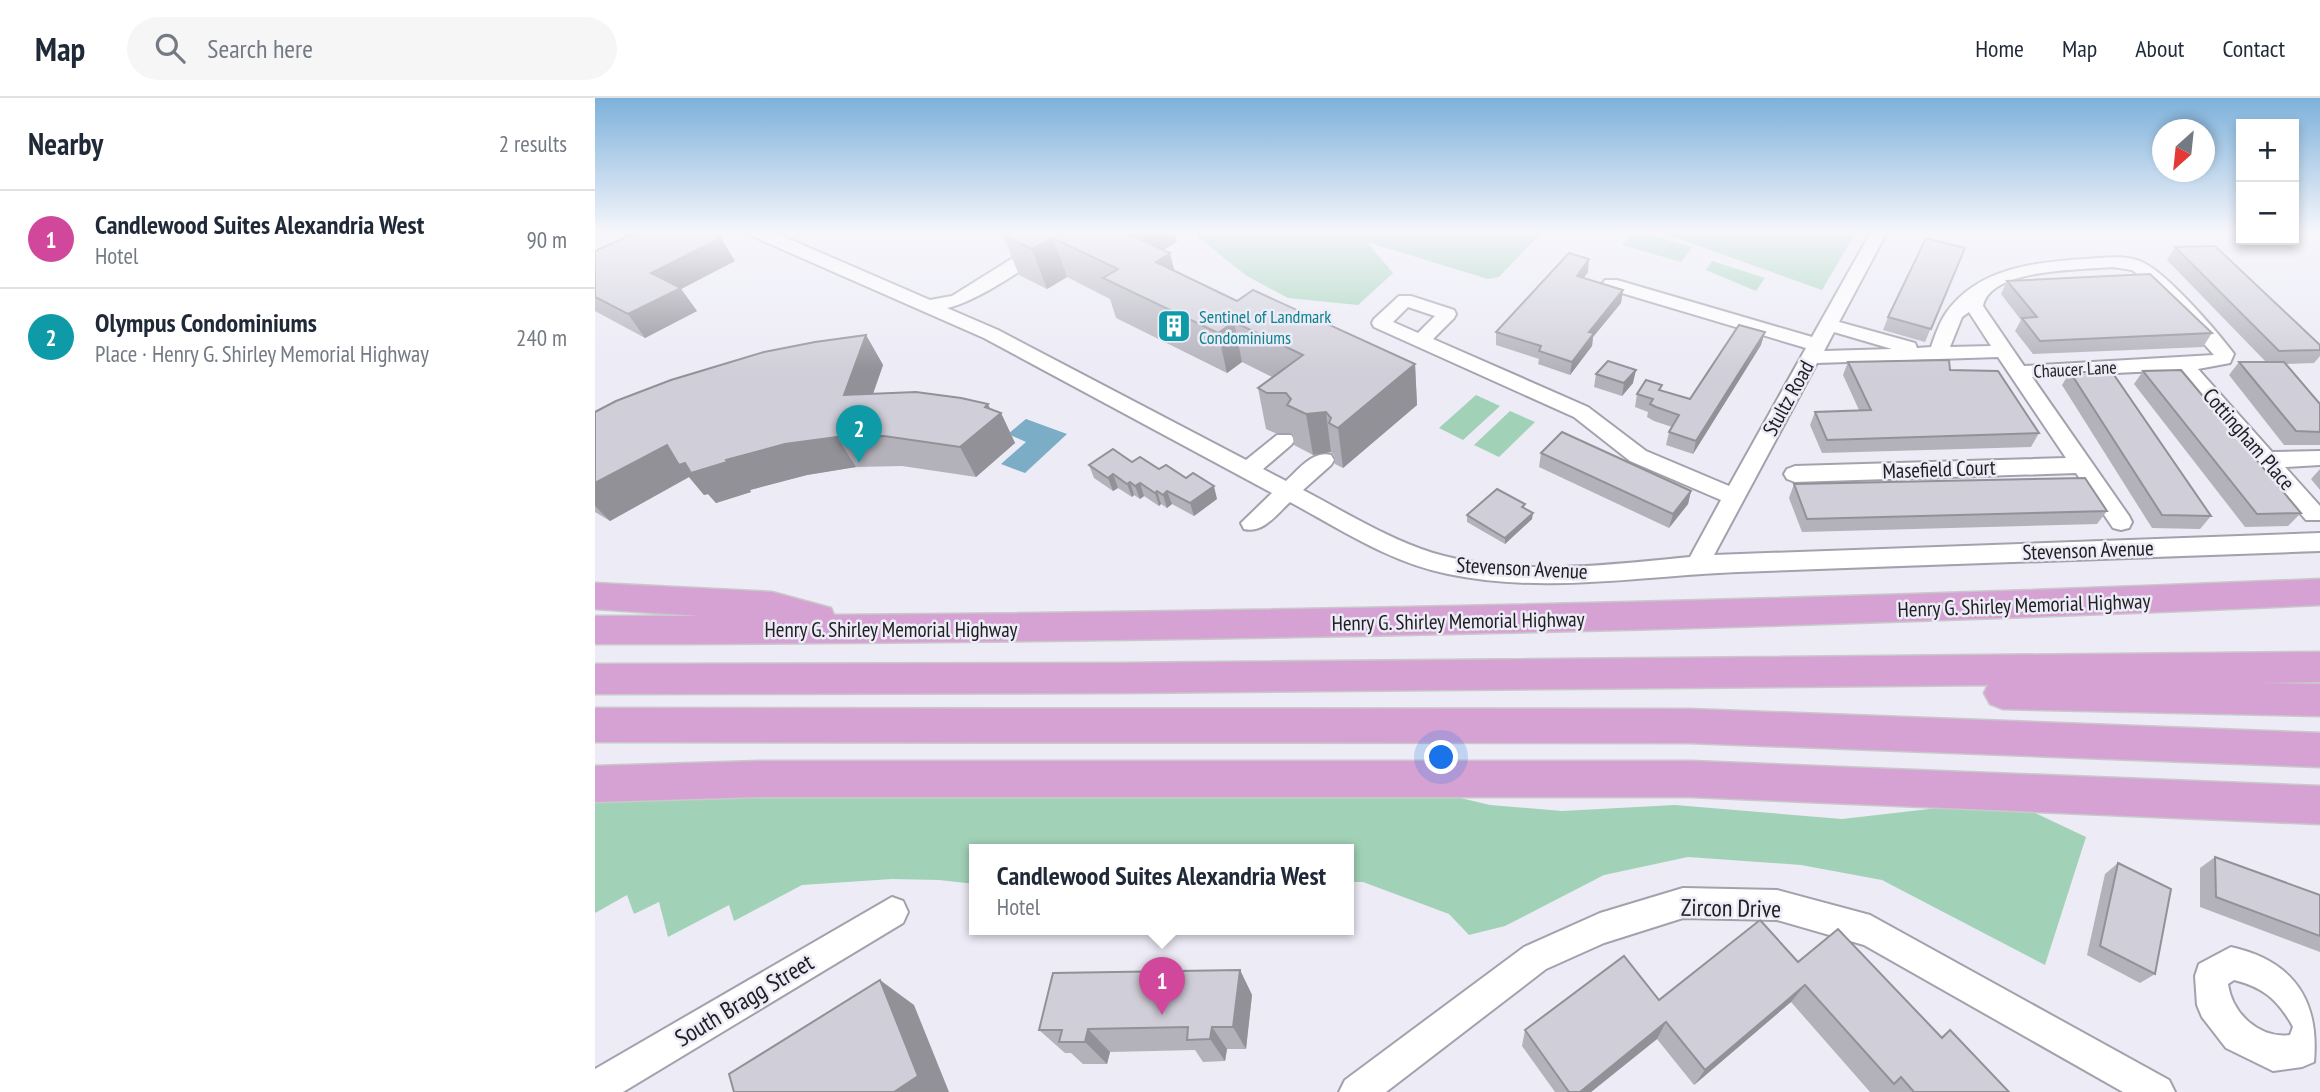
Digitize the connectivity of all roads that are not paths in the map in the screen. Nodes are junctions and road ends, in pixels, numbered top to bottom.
1 (865, 278) edge
2 (962, 278) edge
3 (993, 278) edge
4 (1854, 278) edge
5 (1999, 278) edge
6 (2154, 278) edge
7 (1611, 284) edge
8 (1976, 295) junction
9 (929, 306) junction
10 (1828, 325) junction
11 (1421, 341) dead end
12 (1814, 351) junction
13 (2003, 351) junction
14 (1935, 354) junction
15 (2183, 364) junction
16 (2018, 372) junction
17 (1284, 440) dead end
18 (2320, 458) edge
19 (1323, 460) dead end
20 (2267, 460) junction
21 (2082, 466) junction
22 (1247, 470) junction
23 (1795, 474) dead end
24 (1287, 491) junction
25 (1734, 497) junction
26 (2315, 514) dead end
27 (2122, 522) dead end
28 (1252, 523) dead end
29 (2320, 542) edge
30 (1697, 565) junction
31 (2320, 592) edge
32 (595, 596) edge
33 (595, 631) edge
34 (869, 631) junction
35 (2320, 667) edge
36 (1791, 673) junction
37 (595, 679) edge
38 (2320, 700) edge
39 (595, 726) edge
40 (2320, 750) edge
41 (595, 784) edge
42 (2320, 806) edge
43 (893, 912) dead end
44 (595, 1088) edge
45 (1357, 1092) edge
46 (2157, 1092) edge

1 - 9 street, Stevenson Avenue
2 - 9 street
3 - 9 street
4 - 10 street, Stultz Road
5 - 8 street, Chaucer Lane
6 - 15 street, Chaucer Lane
7 - 12 street, Chaucer Lane
8 - 13 street
8 - 14 street
9 - 22 street, Stevenson Avenue
10 - 12 street, Stultz Road
10 - 14 street
11 - 25 street
12 - 14 street, Chaucer Lane
12 - 25 street, Stultz Road
13 - 14 street, Chaucer Lane
13 - 16 street, Chaucer Lane
15 - 16 street, Chaucer Lane
15 - 20 street, Cottingham Place
16 - 21 street
17 - 22 street
18 - 20 street
19 - 24 street
20 - 26 street, Cottingham Place
21 - 23 street, Masefield Court
21 - 27 street
22 - 24 street, Stevenson Avenue
24 - 28 street
24 - 30 street, Stevenson Avenue
25 - 30 street, Stultz Road
29 - 30 street, Stevenson Avenue
31 - 34 highway, Henry G. Shirley Memorial Highway
32 - 34 highway
33 - 34 highway, Henry G. Shirley Memorial Highway
35 - 36 highway
36 - 37 highway
36 - 38 highway
39 - 40 highway
41 - 42 highway
43 - 44 street, South Bragg Street
45 - 46 street, Zircon Drive

